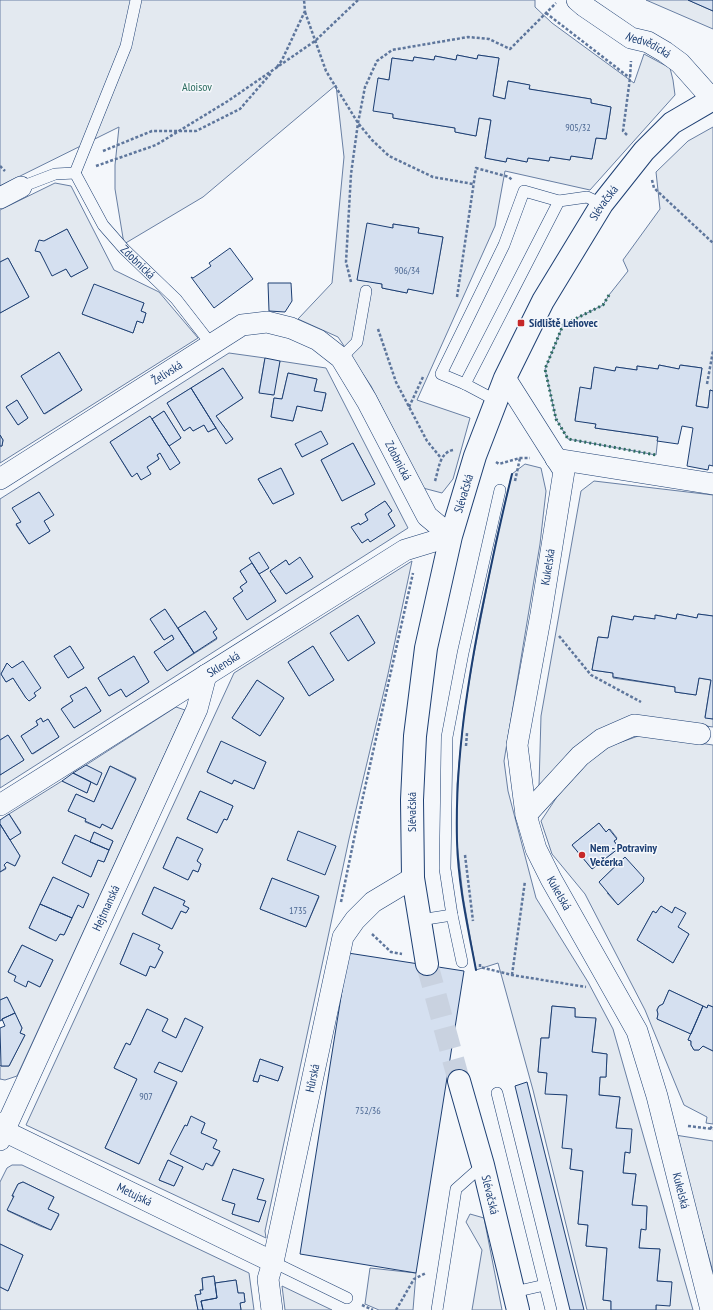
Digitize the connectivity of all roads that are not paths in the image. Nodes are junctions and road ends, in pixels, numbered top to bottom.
1 (136, 0) edge
2 (577, 0) edge
3 (712, 99) edge
4 (75, 173) junction
5 (21, 187) joint
6 (0, 198) edge
7 (559, 201) junction
8 (602, 204) junction
9 (366, 291) road end
10 (211, 344) junction
11 (342, 358) junction
12 (505, 378) junction
13 (465, 384) junction
14 (496, 400) junction
15 (556, 459) junction
16 (0, 479) edge
17 (713, 484) edge
18 (500, 490) dead end
19 (451, 536) junction
20 (206, 675) junction
21 (700, 734) dead end
22 (0, 805) edge
23 (526, 815) junction
24 (413, 878) junction
25 (452, 916) junction
26 (420, 920) junction
27 (426, 962) tunnel mouth
28 (462, 962) dead end
29 (459, 1081) tunnel mouth
30 (497, 1093) dead end
31 (1, 1132) edge
32 (483, 1165) junction
33 (273, 1262) junction
34 (545, 1285) junction
35 (347, 1298) dead end
36 (516, 1301) edge
37 (272, 1310) edge
38 (436, 1310) edge
39 (551, 1310) edge
40 (712, 1310) edge

1 - 4 lane
2 - 3 street, Nedvědická
3 - 8 street, Slévačská
4 - 5 lane
4 - 10 lane, Zdobnická
5 - 6 street
7 - 8 lane
7 - 13 lane
7 - 13 lane
8 - 12 street, Slévačská
9 - 11 lane
10 - 11 street, Želivská
10 - 16 street, Želivská
11 - 19 street, Zdobnická
12 - 14 street, Slévačská
12 - 15 street, Kukelská
13 - 14 lane
14 - 19 street, Slévačská
15 - 17 street
15 - 23 street, Kukelská
18 - 25 lane
19 - 20 street, Sklenská
19 - 24 street, Slévačská
20 - 22 street, Sklenská
20 - 31 street, Hejtmanská
21 - 23 street
23 - 40 street, Kukelská
24 - 26 street, Slévačská
24 - 33 street, Hůrská
25 - 26 lane
25 - 28 lane
26 - 27 street, Slévačská
29 - 32 street, Slévačská
30 - 34 lane
31 - 33 street, Metujská
32 - 36 street, Slévačská
32 - 38 lane
33 - 35 lane
33 - 37 street, Hůrská
34 - 36 lane
34 - 39 lane

